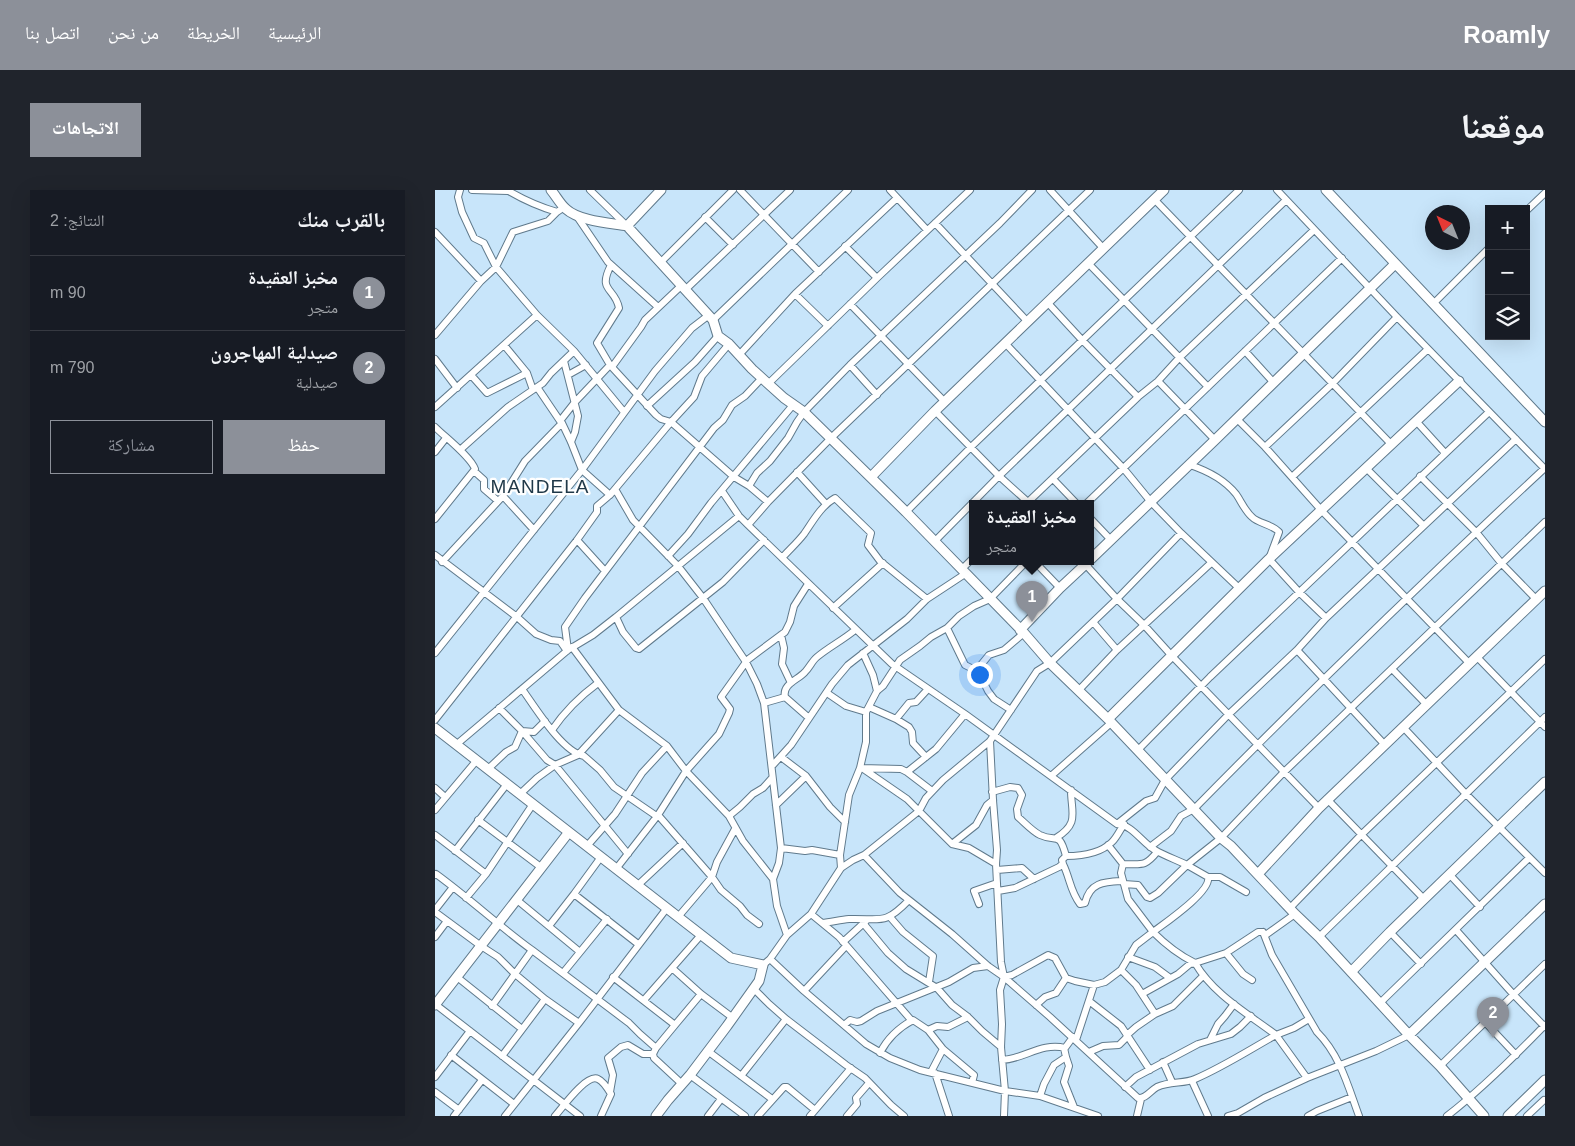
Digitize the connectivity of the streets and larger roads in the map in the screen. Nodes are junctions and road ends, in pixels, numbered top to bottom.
1 (460, 190) edge
2 (472, 190) edge
3 (507, 190) edge
4 (551, 190) edge
5 (591, 190) edge
6 (661, 190) edge
7 (733, 190) edge
8 (740, 190) edge
9 (790, 190) edge
10 (848, 190) edge
11 (890, 190) edge
12 (970, 190) edge
13 (1032, 190) edge
14 (1050, 190) edge
15 (1090, 190) edge
16 (1164, 190) edge
17 (1239, 190) edge
18 (1277, 190) edge
19 (1326, 190) edge
20 (1545, 193) edge
21 (897, 198) junction
22 (1154, 199) junction
23 (1286, 200) junction
24 (1530, 207) edge
25 (560, 209) junction
26 (1069, 210) junction
27 (575, 214) junction
28 (764, 215) junction
29 (705, 217) junction
30 (935, 223) junction
31 (627, 226) junction
32 (927, 230) junction
33 (1315, 230) junction
34 (435, 232) edge
35 (1190, 236) junction
36 (791, 243) junction
37 (733, 245) junction
38 (845, 246) junction
39 (1103, 248) junction
40 (1487, 250) edge
41 (965, 256) junction
42 (1342, 258) junction
43 (661, 262) junction
44 (1088, 263) junction
45 (1218, 264) junction
46 (1395, 264) junction
47 (611, 265) junction
48 (497, 268) junction
49 (819, 272) junction
50 (877, 278) junction
51 (481, 281) junction
52 (992, 284) junction
53 (684, 287) junction
54 (1371, 289) junction
55 (795, 294) junction
56 (1246, 294) junction
57 (1123, 300) junction
58 (1047, 302) junction
59 (1434, 303) junction
60 (850, 304) junction
61 (658, 308) junction
62 (537, 315) junction
63 (711, 317) junction
64 (1397, 317) junction
65 (1027, 321) junction
66 (1274, 323) junction
67 (827, 326) junction
68 (1152, 328) junction
69 (435, 335) edge
70 (881, 335) junction
71 (718, 336) junction
72 (1082, 340) junction
73 (1005, 343) junction
74 (729, 344) junction
75 (504, 345) junction
76 (1428, 348) junction
77 (574, 351) junction
78 (1245, 352) junction
79 (1303, 353) junction
80 (739, 355) junction
81 (435, 358) edge
82 (1179, 358) junction
83 (564, 360) junction
84 (909, 364) junction
85 (586, 365) junction
86 (850, 365) junction
87 (611, 366) junction
88 (1110, 369) junction
89 (527, 373) junction
90 (471, 375) junction
91 (568, 375) junction
92 (598, 378) junction
93 (765, 381) junction
94 (1041, 381) junction
95 (1158, 381) junction
96 (1459, 381) junction
97 (1274, 383) junction
98 (1332, 384) junction
99 (1208, 387) junction
100 (457, 388) junction
101 (535, 389) junction
102 (637, 395) junction
103 (877, 395) junction
104 (1138, 397) junction
105 (575, 402) junction
106 (945, 402) junction
107 (793, 405) junction
108 (647, 406) junction
109 (435, 407) edge
110 (1068, 409) junction
111 (1185, 409) junction
112 (935, 411) junction
113 (1360, 411) junction
114 (624, 412) junction
115 (804, 412) junction
116 (1489, 412) junction
117 (1237, 419) junction
118 (1416, 421) junction
119 (561, 422) junction
120 (671, 422) junction
121 (1545, 422) edge
122 (435, 428) edge
123 (446, 438) junction
124 (1095, 438) junction
125 (831, 439) junction
126 (1516, 439) junction
127 (1215, 440) junction
128 (571, 442) junction
129 (1391, 444) junction
130 (700, 447) junction
131 (971, 447) junction
132 (1265, 447) junction
133 (460, 450) junction
134 (435, 452) edge
135 (1445, 453) junction
136 (1190, 465) junction
137 (1367, 468) junction
138 (1545, 468) edge
139 (1124, 469) junction
140 (582, 470) junction
141 (474, 471) junction
142 (797, 472) junction
143 (734, 476) junction
144 (999, 476) junction
145 (1421, 476) junction
146 (871, 477) junction
147 (1292, 477) junction
148 (1053, 479) junction
149 (749, 486) junction
150 (615, 489) junction
151 (722, 491) junction
152 (610, 495) junction
153 (501, 498) junction
154 (1397, 498) junction
155 (975, 500) edge
156 (1025, 500) edge
157 (1031, 500) edge
158 (1073, 500) edge
159 (1090, 500) edge
160 (768, 502) junction
161 (1151, 502) junction
162 (826, 504) junction
163 (1447, 504) junction
164 (969, 506) edge
165 (1322, 511) junction
166 (906, 512) junction
167 (739, 516) junction
168 (435, 519) edge
169 (1094, 522) edge
170 (1545, 522) edge
171 (748, 525) junction
172 (1423, 525) junction
173 (638, 526) junction
174 (534, 530) junction
175 (1476, 532) junction
176 (1181, 534) junction
177 (577, 540) junction
178 (763, 540) junction
179 (1111, 540) junction
180 (934, 542) junction
181 (1351, 542) junction
182 (435, 555) edge
183 (668, 556) junction
184 (1094, 556) edge
185 (782, 558) junction
186 (1269, 560) junction
187 (443, 562) junction
188 (883, 563) junction
189 (1211, 563) junction
190 (969, 564) edge
191 (1502, 564) junction
192 (1023, 565) edge
193 (1038, 565) edge
194 (1084, 565) edge
195 (1091, 565) edge
196 (678, 566) junction
197 (1378, 569) junction
198 (605, 572) junction
199 (963, 572) junction
200 (808, 584) junction
201 (1060, 588) junction
202 (1240, 589) junction
203 (1545, 591) edge
204 (485, 592) junction
205 (1299, 592) junction
206 (703, 598) junction
207 (927, 599) junction
208 (990, 599) junction
209 (1407, 599) junction
210 (1536, 599) junction
211 (1117, 600) junction
212 (833, 608) junction
213 (517, 617) junction
214 (616, 618) junction
215 (1326, 618) junction
216 (1093, 622) junction
217 (1144, 625) junction
218 (947, 628) junction
219 (1435, 628) junction
220 (855, 630) junction
221 (1022, 632) junction
222 (781, 635) junction
223 (872, 646) junction
224 (569, 649) junction
225 (1117, 650) junction
226 (1297, 650) junction
227 (435, 653) edge
228 (863, 653) junction
229 (1171, 656) junction
230 (1477, 657) junction
231 (1545, 659) edge
232 (746, 662) junction
233 (1050, 663) junction
234 (1470, 664) junction
235 (895, 666) junction
236 (1392, 669) junction
237 (976, 670) junction
238 (1324, 680) junction
239 (791, 683) junction
240 (599, 684) junction
241 (1201, 686) junction
242 (522, 689) junction
243 (928, 689) junction
244 (1079, 690) junction
245 (827, 692) junction
246 (877, 692) junction
247 (1511, 692) junction
248 (785, 697) junction
249 (764, 703) junction
250 (1427, 705) junction
251 (499, 708) junction
252 (1351, 708) junction
253 (619, 710) junction
254 (867, 710) junction
255 (1011, 710) junction
256 (965, 714) junction
257 (1228, 715) junction
258 (809, 718) junction
259 (896, 718) junction
260 (435, 720) edge
261 (545, 721) junction
262 (1109, 721) junction
263 (1543, 722) edge
264 (1403, 727) junction
265 (435, 728) edge
266 (552, 730) junction
267 (523, 732) junction
268 (991, 738) junction
269 (457, 744) junction
270 (1257, 745) junction
271 (1385, 745) junction
272 (667, 746) junction
273 (1138, 750) junction
274 (578, 755) junction
275 (926, 756) junction
276 (781, 757) junction
277 (477, 760) junction
278 (1436, 762) junction
279 (555, 765) junction
280 (773, 766) junction
281 (861, 768) junction
282 (488, 769) junction
283 (686, 771) junction
284 (907, 772) junction
285 (1284, 772) junction
286 (806, 776) junction
287 (1051, 776) junction
288 (772, 778) junction
289 (1165, 780) junction
290 (1545, 782) edge
291 (507, 784) junction
292 (435, 788) edge
293 (1071, 790) junction
294 (932, 791) junction
295 (992, 792) junction
296 (1465, 793) junction
297 (520, 794) junction
298 (626, 796) junction
299 (445, 797) junction
300 (993, 800) junction
301 (1327, 800) junction
302 (533, 804) junction
303 (776, 805) junction
304 (1319, 808) junction
305 (1194, 809) junction
306 (435, 810) edge
307 (919, 811) junction
308 (658, 815) junction
309 (729, 816) junction
310 (478, 820) junction
311 (845, 822) junction
312 (1120, 824) junction
313 (604, 826) junction
314 (1499, 827) junction
315 (735, 829) junction
316 (569, 832) junction
317 (435, 835) edge
318 (1361, 835) junction
319 (1056, 838) junction
320 (1221, 838) junction
321 (506, 842) junction
322 (683, 843) junction
323 (952, 844) junction
324 (1108, 845) junction
325 (587, 846) junction
326 (1150, 847) junction
327 (781, 848) junction
328 (455, 851) junction
329 (1157, 852) junction
330 (628, 854) junction
331 (840, 855) junction
332 (864, 855) junction
333 (1066, 856) junction
334 (601, 857) junction
335 (1529, 858) junction
336 (1063, 864) junction
337 (1123, 864) junction
338 (1187, 865) junction
339 (1391, 866) junction
340 (996, 867) junction
341 (542, 868) junction
342 (841, 868) junction
343 (616, 869) junction
344 (1545, 873) edge
345 (435, 874) edge
346 (486, 874) junction
347 (1258, 874) junction
348 (1450, 875) junction
349 (712, 877) junction
350 (1208, 877) junction
351 (773, 879) junction
352 (1034, 879) junction
353 (1124, 882) junction
354 (997, 883) junction
355 (638, 885) junction
356 (453, 887) junction
357 (998, 891) junction
358 (1246, 892) dead end
359 (574, 894) junction
360 (466, 898) junction
361 (1424, 899) junction
362 (517, 900) junction
363 (909, 900) junction
364 (979, 904) dead end
365 (1545, 904) edge
366 (1480, 907) junction
367 (667, 908) junction
368 (435, 911) edge
369 (1293, 911) junction
370 (811, 914) junction
371 (679, 917) junction
372 (890, 917) junction
373 (607, 919) junction
374 (447, 921) junction
375 (865, 922) junction
376 (821, 923) junction
377 (759, 924) dead end
378 (498, 925) junction
379 (549, 926) junction
380 (1456, 930) junction
381 (1153, 932) junction
382 (1263, 932) junction
383 (1390, 932) junction
384 (701, 935) junction
385 (787, 935) junction
386 (435, 937) edge
387 (1319, 937) junction
388 (638, 944) junction
389 (845, 944) junction
390 (481, 946) junction
391 (532, 950) junction
392 (580, 952) junction
393 (1226, 953) junction
394 (1128, 958) junction
395 (767, 962) junction
396 (1195, 963) junction
397 (1485, 963) junction
398 (1421, 964) junction
399 (1545, 964) edge
400 (988, 966) junction
401 (672, 968) junction
402 (1121, 970) junction
403 (1351, 972) junction
404 (563, 973) junction
405 (515, 974) junction
406 (613, 976) junction
407 (1203, 976) junction
408 (457, 977) junction
409 (1004, 977) junction
410 (1066, 978) junction
411 (1170, 978) junction
412 (1252, 980) dead end
413 (929, 982) junction
414 (1094, 985) junction
415 (753, 988) junction
416 (937, 988) junction
417 (804, 991) junction
418 (701, 994) junction
419 (1141, 994) junction
420 (1513, 994) junction
421 (545, 999) junction
422 (596, 999) junction
423 (644, 1000) junction
424 (1089, 1001) junction
425 (1381, 1002) junction
426 (897, 1003) junction
427 (435, 1004) edge
428 (1234, 1004) junction
429 (1036, 1005) junction
430 (492, 1006) junction
431 (1155, 1014) junction
432 (1251, 1016) junction
433 (968, 1017) junction
434 (733, 1018) junction
435 (787, 1019) junction
436 (1309, 1019) junction
437 (912, 1021) junction
438 (1485, 1022) junction
439 (579, 1023) junction
440 (675, 1025) junction
441 (844, 1025) junction
442 (1545, 1026) edge
443 (522, 1029) junction
444 (927, 1030) junction
445 (470, 1031) junction
446 (1127, 1035) junction
447 (1276, 1035) junction
448 (1409, 1035) junction
449 (1075, 1039) junction
450 (1210, 1040) junction
451 (1001, 1047) junction
452 (1064, 1048) junction
453 (943, 1049) junction
454 (655, 1051) junction
455 (709, 1052) junction
456 (1089, 1052) junction
457 (879, 1053) junction
458 (451, 1055) junction
459 (1516, 1055) junction
460 (502, 1056) junction
461 (1066, 1057) junction
462 (1002, 1060) junction
463 (1163, 1062) junction
464 (1340, 1065) junction
465 (1440, 1066) junction
466 (851, 1068) junction
467 (1150, 1070) junction
468 (933, 1073) junction
469 (690, 1075) junction
470 (435, 1076) edge
471 (741, 1076) junction
472 (1307, 1078) junction
473 (482, 1080) junction
474 (533, 1080) junction
475 (1545, 1080) edge
476 (1192, 1081) junction
477 (869, 1082) junction
478 (972, 1082) junction
479 (1173, 1082) junction
480 (682, 1084) junction
481 (1125, 1087) junction
482 (1005, 1091) junction
483 (1534, 1091) junction
484 (435, 1092) edge
485 (610, 1092) junction
486 (1040, 1096) junction
487 (1352, 1097) junction
488 (721, 1098) junction
489 (1469, 1098) junction
490 (773, 1099) junction
491 (1141, 1099) junction
492 (1545, 1101) edge
493 (514, 1104) junction
494 (565, 1105) junction
495 (1074, 1107) junction
496 (456, 1113) edge
497 (813, 1113) edge
498 (1084, 1114) edge
499 (900, 1115) edge
500 (1449, 1115) edge
501 (505, 1116) edge
502 (555, 1116) edge
503 (579, 1116) edge
504 (601, 1116) edge
505 (656, 1116) edge
506 (708, 1116) edge
507 (745, 1116) edge
508 (759, 1116) edge
509 (847, 1116) edge
510 (949, 1116) edge
511 (1004, 1116) edge
512 (1098, 1116) edge
513 (1137, 1116) edge
514 (1208, 1116) edge
515 (1228, 1116) edge
516 (1308, 1116) edge
517 (1359, 1116) edge
518 (1484, 1116) edge
519 (1508, 1116) edge
520 (1527, 1116) edge

1 - 48 street
2 - 3 street
3 - 25 street
4 - 25 street
5 - 31 street
6 - 31 street
7 - 29 street
8 - 28 street
9 - 28 street
10 - 36 street
11 - 21 street
12 - 30 street
13 - 41 street
14 - 26 street
15 - 26 street
16 - 22 street
17 - 35 street
18 - 23 street
19 - 46 street
20 - 24 street
21 - 32 street
21 - 38 street
22 - 35 street
22 - 39 street
23 - 33 street
23 - 45 street
25 - 27 street
25 - 48 street
26 - 39 street
26 - 52 street
27 - 31 street
27 - 47 street
28 - 36 street
28 - 37 street
29 - 37 street
29 - 43 street
30 - 32 street
30 - 41 street
31 - 43 street
32 - 50 street
33 - 42 street
33 - 56 street
34 - 51 street
35 - 45 street
35 - 57 street
36 - 49 street
36 - 63 street
37 - 53 street
38 - 49 street
38 - 50 street
39 - 44 street
40 - 59 street
41 - 52 street
41 - 70 street
42 - 54 street
42 - 66 street
43 - 53 street
44 - 57 street
44 - 58 street
45 - 56 street
45 - 68 street
46 - 54 street
46 - 59 street
47 - 61 street
47 - 87 street
48 - 51 street
48 - 62 street
49 - 55 street
50 - 60 street
51 - 69 street
52 - 65 street
52 - 84 street
53 - 61 street
53 - 63 street
54 - 64 street
54 - 79 street
55 - 67 street
55 - 80 street
56 - 66 street
56 - 82 street
57 - 68 street
57 - 72 street
58 - 65 street
58 - 72 street
59 - 121 street
60 - 67 street
60 - 70 street
61 - 87 street
62 - 75 street
62 - 77 street
63 - 71 street
63 - 102 street
64 - 76 street
64 - 98 street
65 - 73 street
66 - 78 street
66 - 79 street
67 - 93 street
68 - 82 street
68 - 88 street
70 - 84 street
70 - 86 street
71 - 74 street
71 - 108 street
72 - 88 street
72 - 94 street
73 - 94 street
73 - 106 street
74 - 80 street
74 - 120 street
75 - 89 street
75 - 90 street
76 - 96 street
76 - 113 street
77 - 83 street
77 - 85 street
78 - 97 street
78 - 99 street
79 - 97 street
79 - 98 street
80 - 93 street
81 - 100 street
82 - 95 street
82 - 99 street
83 - 91 street
83 - 101 street
84 - 103 street
84 - 106 street
85 - 91 street
85 - 92 street
86 - 103 street
86 - 115 street
87 - 92 street
87 - 102 street
88 - 104 street
88 - 110 street
89 - 90 street
89 - 101 street
90 - 100 street
91 - 105 street
92 - 105 street
92 - 114 street
93 - 107 street
93 - 130 street
94 - 110 street
94 - 131 street
95 - 104 street
95 - 111 street
96 - 116 street
96 - 118 street
97 - 117 street
98 - 113 street
98 - 132 street
99 - 111 street
100 - 109 street
101 - 119 street
101 - 133 street
102 - 108 street
102 - 114 street
103 - 125 street
104 - 124 street
105 - 119 street
105 - 128 street
106 - 112 street
107 - 115 street
107 - 143 street
108 - 120 street
110 - 124 street
110 - 144 street
111 - 127 street
111 - 139 street
112 - 131 street
112 - 146 street
113 - 129 street
113 - 147 street
114 - 140 street
115 - 125 street
115 - 149 street
116 - 126 street
116 - 135 street
117 - 127 street
117 - 132 street
118 - 129 street
118 - 135 street
119 - 128 street
119 - 153 street
120 - 130 street
120 - 150 street
122 - 123 street
123 - 133 street
123 - 134 street
124 - 139 street
124 - 148 street
125 - 142 street
125 - 146 street
126 - 138 street
126 - 163 street
127 - 136 street
128 - 140 street
129 - 137 street
130 - 143 street
130 - 173 street
131 - 144 street
131 - 166 street
132 - 147 street
133 - 141 street
135 - 145 street
136 - 161 street
136 - 186 street
137 - 154 street
137 - 165 street
138 - 175 street
139 - 159 street
139 - 161 street
140 - 152 street
140 - 174 street
141 - 153 street
141 - 168 street
142 - 160 street
142 - 162 street
143 - 149 street
143 - 151 street
144 - 155 street
144 - 156 street
145 - 154 street
145 - 163 street
146 - 166 street
147 - 165 street
148 - 157 street
148 - 158 street
149 - 160 street
150 - 152 street
150 - 173 street
151 - 167 street
151 - 183 street
152 - 177 street
153 - 174 street
153 - 187 street
154 - 172 street
154 - 181 street
160 - 171 street
161 - 176 street
161 - 179 street
162 - 185 street
162 - 188 street
163 - 172 street
163 - 175 street
164 - 180 street
165 - 181 street
165 - 186 street
166 - 180 street
167 - 171 street
167 - 196 street
169 - 179 street
170 - 191 street
171 - 178 street
172 - 197 street
173 - 183 street
173 - 198 street
174 - 204 street
175 - 191 street
175 - 209 street
176 - 189 street
176 - 211 street
177 - 198 street
177 - 213 street
178 - 185 street
178 - 206 street
179 - 184 street
180 - 199 street
181 - 197 street
181 - 205 street
182 - 187 street
183 - 196 street
185 - 200 street
186 - 202 street
186 - 205 street
187 - 204 street
188 - 207 street
188 - 212 street
189 - 202 street
189 - 217 street
190 - 199 street
191 - 210 street
191 - 219 street
192 - 208 street
193 - 201 street
194 - 201 street
195 - 211 street
196 - 206 street
196 - 214 street
197 - 209 street
197 - 215 street
198 - 224 street
199 - 207 street
199 - 208 street
200 - 212 street
200 - 222 street
201 - 221 street
202 - 229 street
203 - 210 street
204 - 213 street
204 - 227 street
205 - 215 street
205 - 241 street
206 - 214 street
206 - 232 street
207 - 223 street
208 - 218 street
208 - 221 street
209 - 219 street
209 - 238 street
210 - 230 street
211 - 216 street
211 - 217 street
212 - 220 street
213 - 224 street
213 - 260 street
214 - 224 street
215 - 226 street
216 - 225 street
216 - 233 street
217 - 225 street
217 - 229 street
218 - 235 street
218 - 237 street
219 - 234 street
219 - 236 street
220 - 223 street
220 - 239 street
221 - 233 street
221 - 237 street
222 - 232 street
222 - 239 street
223 - 228 street
223 - 235 street
224 - 240 street
224 - 242 street
225 - 244 street
226 - 238 street
226 - 257 street
228 - 245 street
228 - 246 street
229 - 241 street
229 - 262 street
230 - 234 street
230 - 247 street
231 - 247 street
232 - 249 street
232 - 283 street
233 - 244 street
233 - 255 street
234 - 250 street
235 - 243 street
235 - 246 street
236 - 250 street
236 - 252 street
237 - 255 street
238 - 252 street
238 - 270 street
239 - 248 street
240 - 253 street
240 - 266 street
241 - 257 street
241 - 273 street
242 - 251 street
242 - 261 street
243 - 256 street
243 - 259 street
244 - 262 street
245 - 254 street
245 - 258 street
246 - 254 street
247 - 263 street
247 - 278 street
248 - 249 street
248 - 258 street
249 - 280 street
250 - 264 street
251 - 267 street
251 - 269 street
252 - 271 street
252 - 285 street
253 - 272 street
253 - 274 street
254 - 259 street
254 - 281 street
255 - 268 street
256 - 268 street
256 - 275 street
257 - 270 street
257 - 289 street
258 - 276 street
259 - 275 street
261 - 266 street
261 - 267 street
262 - 273 street
262 - 287 street
263 - 296 street
264 - 271 street
264 - 278 street
265 - 269 street
266 - 274 street
267 - 279 street
267 - 282 street
268 - 287 street
268 - 294 street
268 - 295 street
269 - 277 street
270 - 285 street
270 - 305 street
271 - 301 street
272 - 283 street
272 - 298 street
273 - 289 street
274 - 279 street
274 - 298 street
275 - 284 street
276 - 280 street
276 - 286 street
277 - 282 street
277 - 299 street
278 - 296 street
278 - 318 street
279 - 297 street
279 - 313 street
280 - 288 street
281 - 284 street
281 - 307 street
281 - 311 street
282 - 291 street
283 - 308 street
283 - 309 street
284 - 294 street
285 - 304 street
285 - 320 street
286 - 303 street
286 - 311 street
287 - 293 street
288 - 303 street
288 - 309 street
289 - 305 street
289 - 312 street
290 - 314 street
291 - 297 street
291 - 310 street
292 - 299 street
293 - 312 street
293 - 319 street
294 - 307 street
295 - 300 street
295 - 319 street
296 - 314 street
296 - 339 street
297 - 302 street
298 - 308 street
298 - 313 street
299 - 306 street
300 - 323 street
300 - 340 street
301 - 304 street
301 - 318 street
302 - 316 street
302 - 321 street
303 - 327 street
304 - 347 street
305 - 320 street
305 - 326 street
307 - 323 street
307 - 332 street
308 - 322 street
308 - 330 street
309 - 315 street
310 - 321 street
310 - 328 street
311 - 331 street
312 - 324 street
312 - 326 street
313 - 325 street
313 - 330 street
314 - 335 street
314 - 348 street
315 - 349 street
315 - 351 street
316 - 325 street
316 - 341 street
317 - 328 street
318 - 339 street
318 - 369 street
319 - 333 street
320 - 338 street
320 - 347 street
321 - 341 street
321 - 346 street
322 - 349 street
322 - 355 street
323 - 340 street
324 - 333 street
324 - 337 street
325 - 334 street
326 - 329 street
327 - 331 street
327 - 351 street
328 - 346 street
329 - 337 street
329 - 338 street
330 - 343 street
331 - 342 street
332 - 342 street
332 - 363 street
333 - 336 street
334 - 343 street
334 - 359 street
335 - 344 street
335 - 366 street
336 - 352 street
336 - 353 street
337 - 353 street
338 - 350 street
338 - 353 street
339 - 361 street
339 - 387 street
340 - 352 street
340 - 354 street
341 - 362 street
342 - 370 street
343 - 355 street
345 - 356 street
346 - 360 street
347 - 369 street
348 - 361 street
348 - 366 street
349 - 371 street
349 - 377 street
350 - 358 street
350 - 381 street
351 - 385 street
352 - 357 street
353 - 381 street
354 - 357 street
354 - 364 street
355 - 367 street
356 - 360 street
356 - 368 street
357 - 409 street
359 - 373 street
359 - 379 street
360 - 378 street
361 - 383 street
362 - 378 street
362 - 379 street
363 - 372 street
363 - 400 street
365 - 397 street
366 - 380 street
367 - 371 street
367 - 388 street
368 - 374 street
369 - 382 street
369 - 387 street
370 - 376 street
370 - 385 street
371 - 384 street
372 - 375 street
372 - 413 street
373 - 388 street
373 - 392 street
374 - 386 street
374 - 390 street
375 - 376 street
375 - 389 street
375 - 413 street
376 - 389 street
378 - 390 street
378 - 391 street
379 - 392 street
380 - 397 street
380 - 398 street
381 - 394 street
381 - 396 street
382 - 393 street
382 - 436 street
383 - 398 street
383 - 403 street
384 - 395 street
384 - 401 street
385 - 395 street
387 - 403 street
388 - 406 street
389 - 417 street
389 - 426 street
390 - 405 street
390 - 408 street
391 - 404 street
391 - 405 street
392 - 404 street
393 - 396 street
393 - 412 street
394 - 402 street
394 - 411 street
395 - 415 street
395 - 417 street
396 - 407 street
396 - 411 street
397 - 420 street
397 - 448 street
398 - 425 street
399 - 420 street
400 - 409 street
400 - 416 street
401 - 418 street
401 - 423 street
402 - 414 street
402 - 419 street
403 - 425 street
404 - 422 street
405 - 421 street
405 - 430 street
406 - 422 street
406 - 423 street
407 - 428 street
407 - 431 street
408 - 427 street
408 - 430 street
409 - 410 street
409 - 429 street
409 - 451 street
410 - 414 street
410 - 429 street
411 - 419 street
413 - 416 street
414 - 424 street
415 - 434 street
415 - 435 street
416 - 426 street
416 - 433 street
417 - 441 street
418 - 434 street
418 - 440 street
419 - 431 street
420 - 438 street
420 - 442 street
421 - 439 street
421 - 443 street
422 - 439 street
422 - 454 street
423 - 440 street
424 - 446 street
424 - 449 street
425 - 448 street
426 - 437 street
426 - 441 street
427 - 445 street
428 - 432 street
428 - 450 street
429 - 449 street
430 - 443 street
431 - 446 street
432 - 447 street
432 - 450 street
433 - 444 street
433 - 451 street
434 - 455 street
435 - 466 street
435 - 471 street
436 - 447 street
436 - 464 street
437 - 444 street
437 - 457 street
438 - 459 street
438 - 465 street
439 - 474 street
440 - 454 street
441 - 457 street
442 - 459 street
443 - 460 street
444 - 453 street
445 - 458 street
445 - 460 street
446 - 456 street
446 - 467 street
447 - 472 street
447 - 476 street
448 - 464 street
448 - 465 street
449 - 452 street
449 - 456 street
450 - 463 street
451 - 462 street
452 - 461 street
452 - 462 street
453 - 468 street
453 - 478 street
454 - 480 street
454 - 485 street
455 - 469 street
455 - 471 street
456 - 481 street
457 - 468 street
458 - 470 street
458 - 473 street
459 - 489 street
460 - 474 street
461 - 486 street
461 - 495 street
462 - 482 street
463 - 467 street
463 - 479 street
464 - 472 street
464 - 487 street
465 - 489 street
466 - 477 street
466 - 497 street
467 - 481 street
468 - 478 street
468 - 510 street
469 - 480 street
469 - 488 street
471 - 490 street
472 - 515 street
473 - 493 street
473 - 496 street
474 - 493 street
474 - 494 street
475 - 483 street
476 - 479 street
476 - 514 street
477 - 499 street
477 - 509 street
478 - 482 street
479 - 491 street
480 - 505 street
481 - 491 street
482 - 486 street
482 - 511 street
483 - 492 street
483 - 519 street
484 - 496 street
485 - 494 street
485 - 504 street
486 - 495 street
487 - 516 street
487 - 517 street
488 - 506 street
488 - 507 street
489 - 500 street
489 - 518 street
490 - 497 street
490 - 508 street
491 - 513 street
492 - 520 street
493 - 501 street
494 - 502 street
494 - 503 street
495 - 498 street
498 - 512 street

